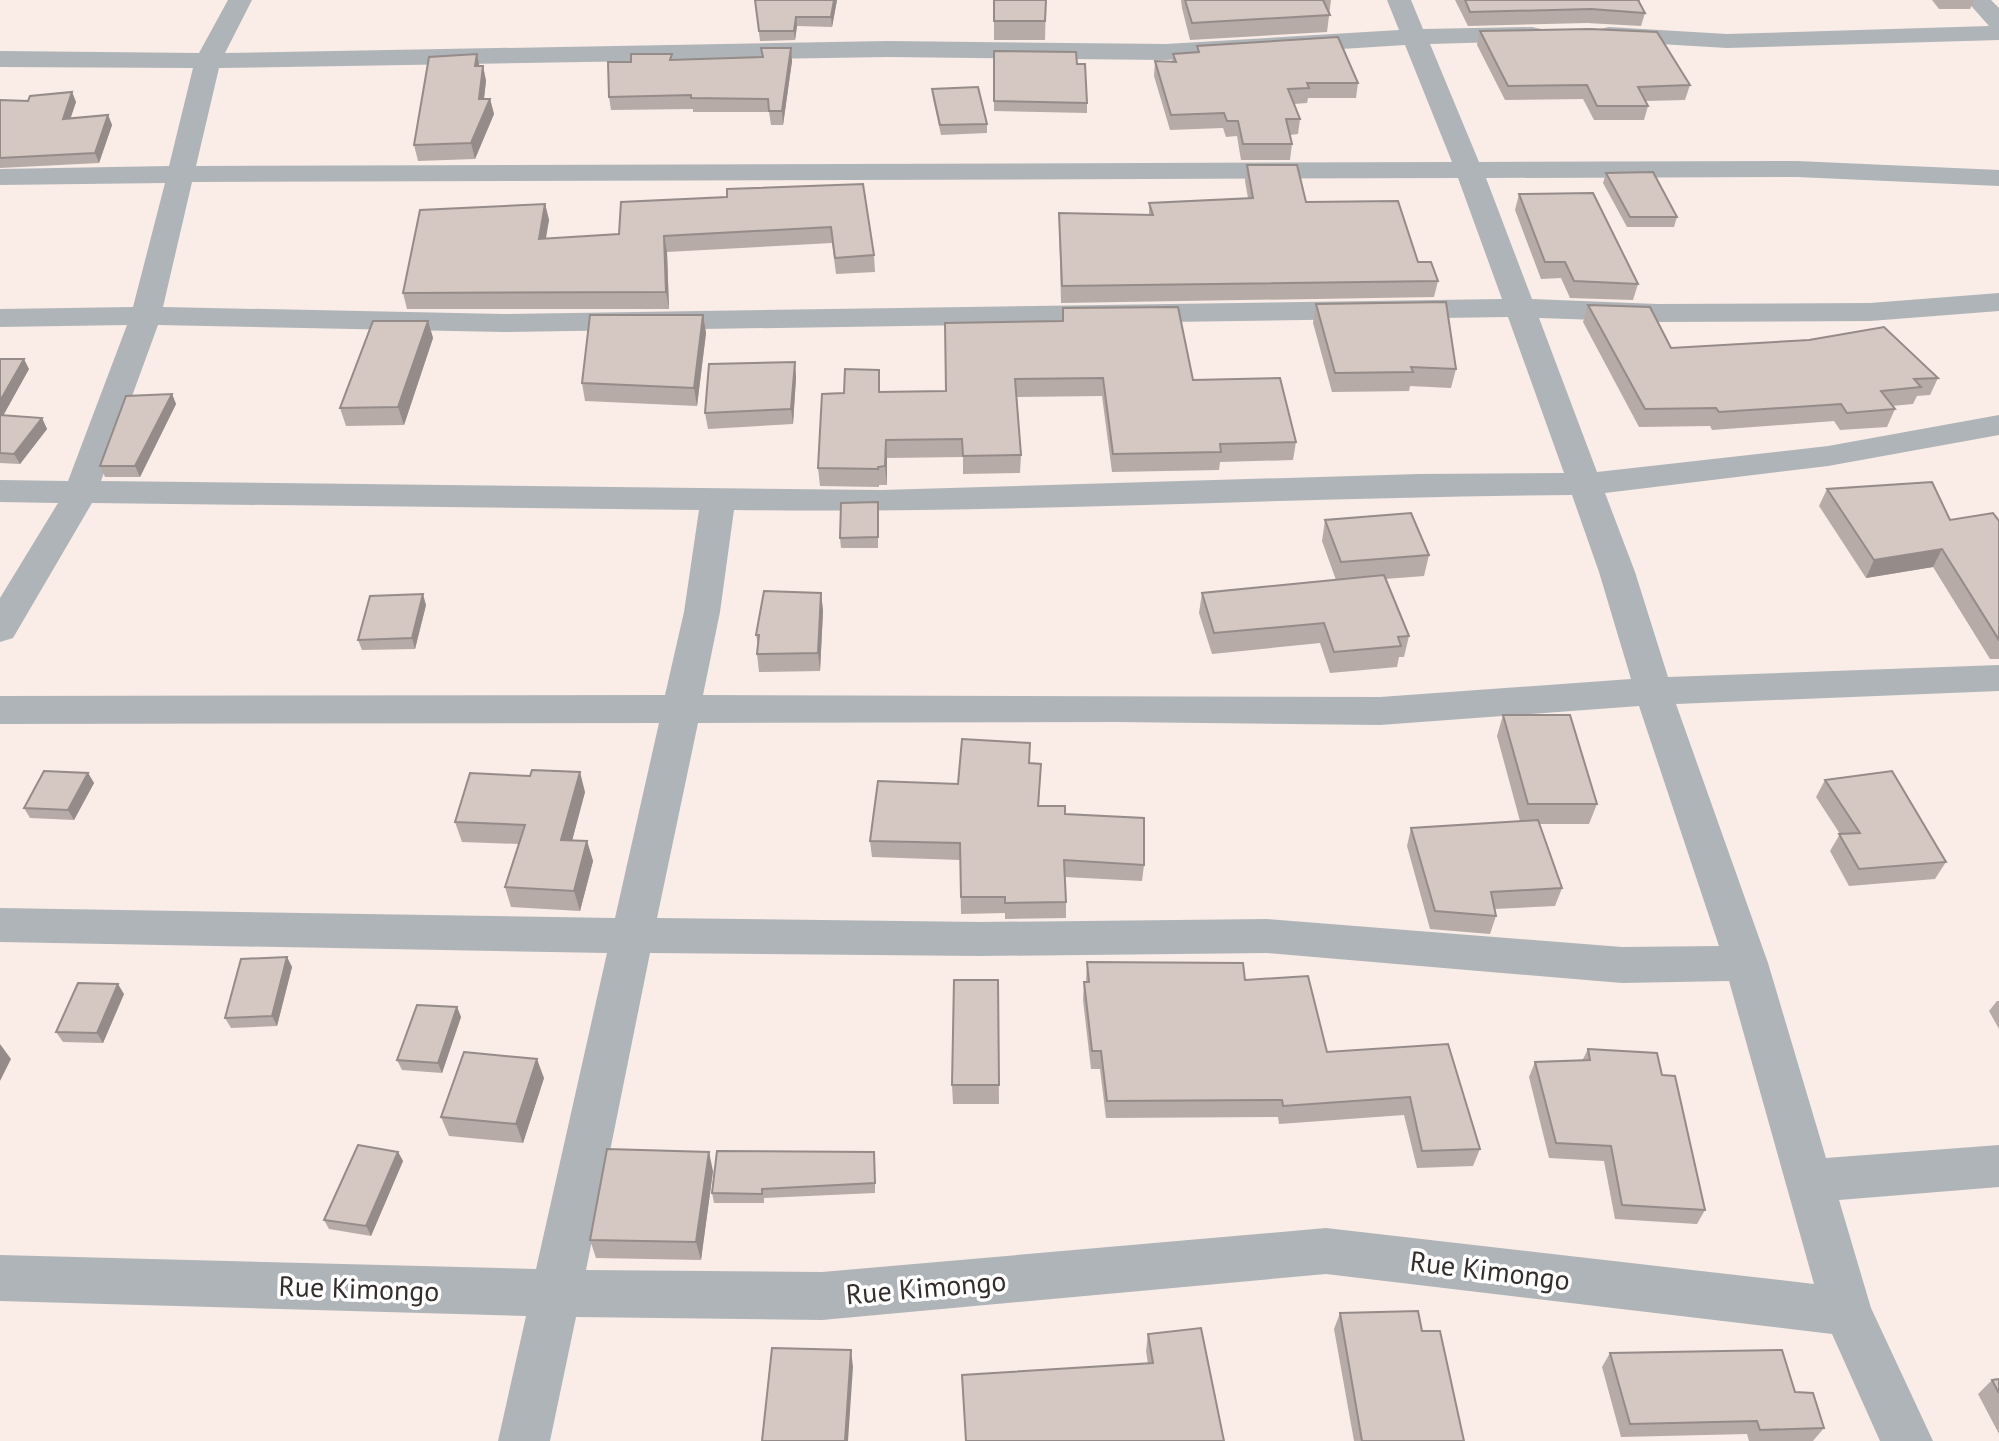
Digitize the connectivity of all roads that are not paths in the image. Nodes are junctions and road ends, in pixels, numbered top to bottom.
1 (240, 0) edge
2 (1399, 0) edge
3 (1978, 0) edge
4 (1999, 22) edge
5 (1587, 33) edge
6 (1999, 33) edge
7 (1561, 34) edge
8 (1413, 37) junction
9 (0, 59) edge
10 (208, 61) junction
11 (1469, 170) junction
12 (182, 174) junction
13 (0, 177) edge
14 (1999, 178) edge
15 (1999, 302) edge
16 (1518, 308) junction
17 (146, 316) junction
18 (0, 318) edge
19 (1999, 425) edge
20 (1585, 484) junction
21 (0, 491) edge
22 (81, 492) junction
23 (718, 499) junction
24 (0, 629) edge
25 (1999, 678) edge
26 (1653, 691) junction
27 (680, 709) junction
28 (0, 710) edge
29 (0, 925) edge
30 (634, 936) junction
31 (1746, 963) junction
32 (1999, 1167) edge
33 (1808, 1181) junction
34 (0, 1278) edge
35 (558, 1293) junction
36 (1847, 1312) junction
37 (524, 1441) edge
38 (1907, 1441) edge

1 - 10 street
2 - 8 street
3 - 4 street
5 - 6 street
7 - 8 street
8 - 10 street
8 - 11 street
9 - 10 street
10 - 12 street
11 - 12 street
11 - 14 street
11 - 16 street
12 - 13 street
12 - 17 street
15 - 16 street
16 - 17 street
16 - 20 street
17 - 18 street
17 - 22 street
19 - 20 street
20 - 23 street
20 - 26 street
21 - 22 street
22 - 23 street
22 - 24 street
23 - 27 street
25 - 26 street
26 - 27 street
26 - 31 street
27 - 28 street
27 - 30 street
29 - 30 street
30 - 31 street
30 - 35 street
31 - 33 street
32 - 33 street
33 - 36 street
34 - 35 street, Rue Kimongo
35 - 36 street, Rue Kimongo
35 - 37 street
36 - 38 street

